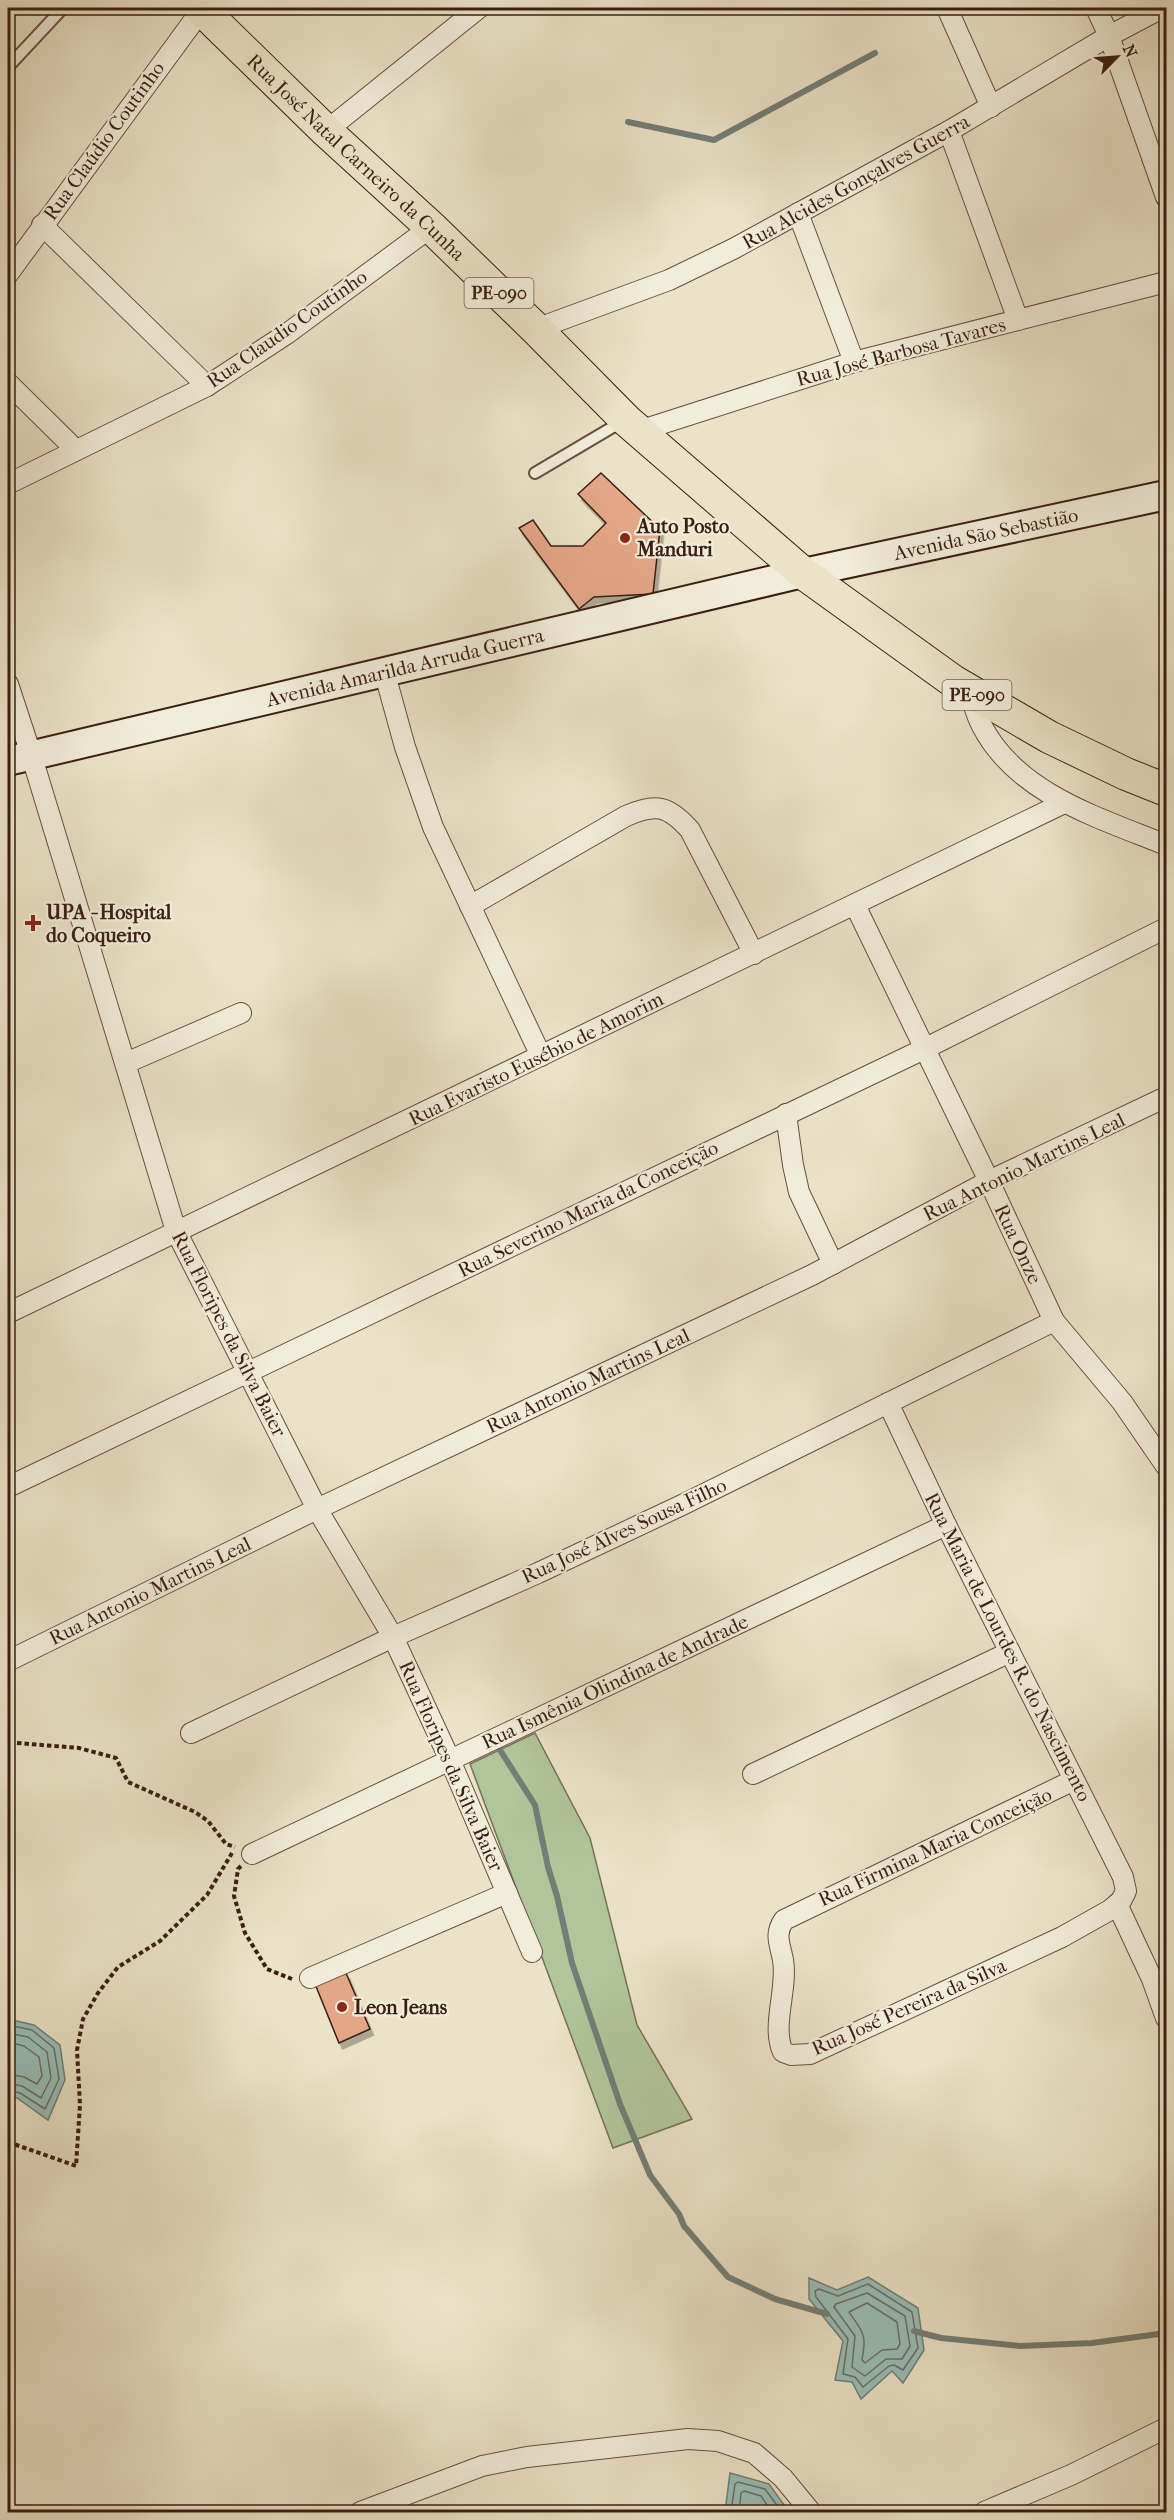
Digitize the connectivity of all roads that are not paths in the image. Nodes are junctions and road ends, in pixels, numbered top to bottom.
1 (63, 8) edge
2 (201, 8) edge
3 (479, 8) edge
4 (947, 8) edge
5 (1096, 8) edge
6 (1162, 8) edge
7 (1109, 36) junction
8 (8, 67) edge
9 (991, 107) junction
10 (326, 131) junction
11 (949, 131) junction
12 (1167, 197) edge
13 (798, 213) junction
14 (42, 225) junction
15 (431, 227) junction
16 (8, 274) edge
17 (1167, 282) edge
18 (1018, 320) junction
19 (536, 329) junction
20 (854, 362) junction
21 (8, 383) edge
22 (207, 386) junction
23 (632, 425) junction
24 (76, 450) junction
25 (535, 473) dead end
26 (8, 484) edge
27 (1167, 495) edge
28 (803, 573) junction
29 (384, 672) junction
30 (8, 684) edge
31 (969, 691) junction
32 (19, 757) edge
33 (1167, 789) edge
34 (1064, 803) junction
35 (1167, 845) edge
36 (855, 905) junction
37 (470, 906) junction
38 (1167, 928) edge
39 (754, 954) junction
40 (241, 1013) dead end
41 (924, 1048) junction
42 (541, 1056) junction
43 (126, 1063) junction
44 (1167, 1097) edge
45 (786, 1114) junction
46 (989, 1181) junction
47 (176, 1231) junction
48 (833, 1264) junction
49 (8, 1313) edge
50 (1054, 1321) junction
51 (248, 1371) junction
52 (888, 1403) junction
53 (1167, 1467) edge
54 (8, 1487) edge
55 (317, 1509) junction
56 (946, 1525) junction
57 (393, 1637) junction
58 (1010, 1652) junction
59 (8, 1660) edge
60 (191, 1733) dead end
61 (450, 1760) junction
62 (753, 1774) dead end
63 (1074, 1780) junction
64 (252, 1854) road end
65 (507, 1893) junction
66 (1122, 1898) junction
67 (795, 1913) joint
68 (532, 1952) dead end
69 (304, 1979) road end
70 (1167, 2018) edge
71 (1167, 2428) edge
72 (360, 2512) edge
73 (811, 2512) edge
74 (984, 2512) edge

1 - 8 lane
2 - 10 main road, Rua José Natal Carneiro da Cunha / PE-090
2 - 14 street, Rua Claúdio Coutinho
3 - 10 street
4 - 9 street
5 - 7 street
6 - 7 street, Rua Alcides Gonçalves Guerra
7 - 9 street, Rua Alcides Gonçalves Guerra
7 - 12 street
9 - 11 street, Rua Alcides Gonçalves Guerra
10 - 15 main road, Rua José Natal Carneiro da Cunha / PE-090
11 - 13 street, Rua Alcides Gonçalves Guerra
11 - 18 street
13 - 19 street, Rua Alcides Gonçalves Guerra
13 - 20 street
14 - 16 street, Rua Claúdio Coutinho
14 - 22 street
15 - 19 main road, Rua José Natal Carneiro da Cunha / PE-090
15 - 22 street, Rua Claudio Coutinho
17 - 18 street, Rua José Barbosa Tavares
18 - 20 street, Rua José Barbosa Tavares
19 - 23 main road, Rua José Natal Carneiro da Cunha / PE-090
20 - 23 street, Rua José Barbosa Tavares
21 - 24 street
22 - 24 street, Rua Claudio Coutinho
23 - 25 lane
23 - 28 main road, Rua José Natal Carneiro da Cunha / PE-090
24 - 26 street, Rua Claudio Coutinho
27 - 28 main road, Avenida São Sebastião
28 - 29 main road, Avenida Amarilda Arruda Guerra
28 - 31 main road, PE-090
29 - 32 main road, Avenida Amarilda Arruda Guerra
29 - 37 street
30 - 32 street, Rua Floripes da Silva Baier
31 - 33 main road, PE-090
31 - 34 street
32 - 43 street, Rua Floripes da Silva Baier
34 - 35 street
34 - 36 street, Rua Evaristo Eusébio de Amorim
36 - 39 street, Rua Evaristo Eusébio de Amorim
36 - 41 street, Rua Onze
37 - 39 street
37 - 42 street
38 - 41 street, Rua Severino Maria da Conceição
39 - 42 street, Rua Evaristo Eusébio de Amorim
40 - 43 street
41 - 45 street, Rua Severino Maria da Conceição
41 - 46 street, Rua Onze
42 - 47 street, Rua Evaristo Eusébio de Amorim
43 - 47 street, Rua Floripes da Silva Baier
44 - 46 street, Rua Antonio Martins Leal
45 - 48 street
45 - 51 street, Rua Severino Maria da Conceição
46 - 48 street, Rua Antonio Martins Leal
46 - 50 street, Rua Onze
47 - 49 street, Rua Evaristo Eusébio de Amorim
47 - 51 street, Rua Floripes da Silva Baier
48 - 55 street, Rua Antonio Martins Leal
50 - 52 street, Rua José Alves Sousa Filho
50 - 53 street, Rua Onze
51 - 54 street, Rua Severino Maria da Conceição
51 - 55 street, Rua Floripes da Silva Baier
52 - 56 street, Rua Maria de Lourdes R. do Nascimento
52 - 57 street, Rua José Alves Sousa Filho
55 - 57 street, Rua Floripes da Silva Baier
55 - 59 street, Rua Antonio Martins Leal
56 - 58 street, Rua Maria de Lourdes R. do Nascimento
56 - 61 street, Rua Ismênia Olindina de Andrade
57 - 60 street, Rua José Alves Sousa Filho
57 - 61 street, Rua Floripes da Silva Baier
58 - 62 street
58 - 63 street, Rua Maria de Lourdes R. do Nascimento
61 - 64 street, Rua Ismênia Olindina de Andrade
61 - 65 street, Rua Floripes da Silva Baier
63 - 66 street, Rua Maria de Lourdes R. do Nascimento
63 - 67 street, Rua Firmina Maria Conceição
65 - 68 street, Rua Floripes da Silva Baier
65 - 69 street
66 - 67 street, Rua José Pereira da Silva
66 - 70 street, Rua Maria de Lourdes R. do Nascimento
71 - 74 street
72 - 73 street

